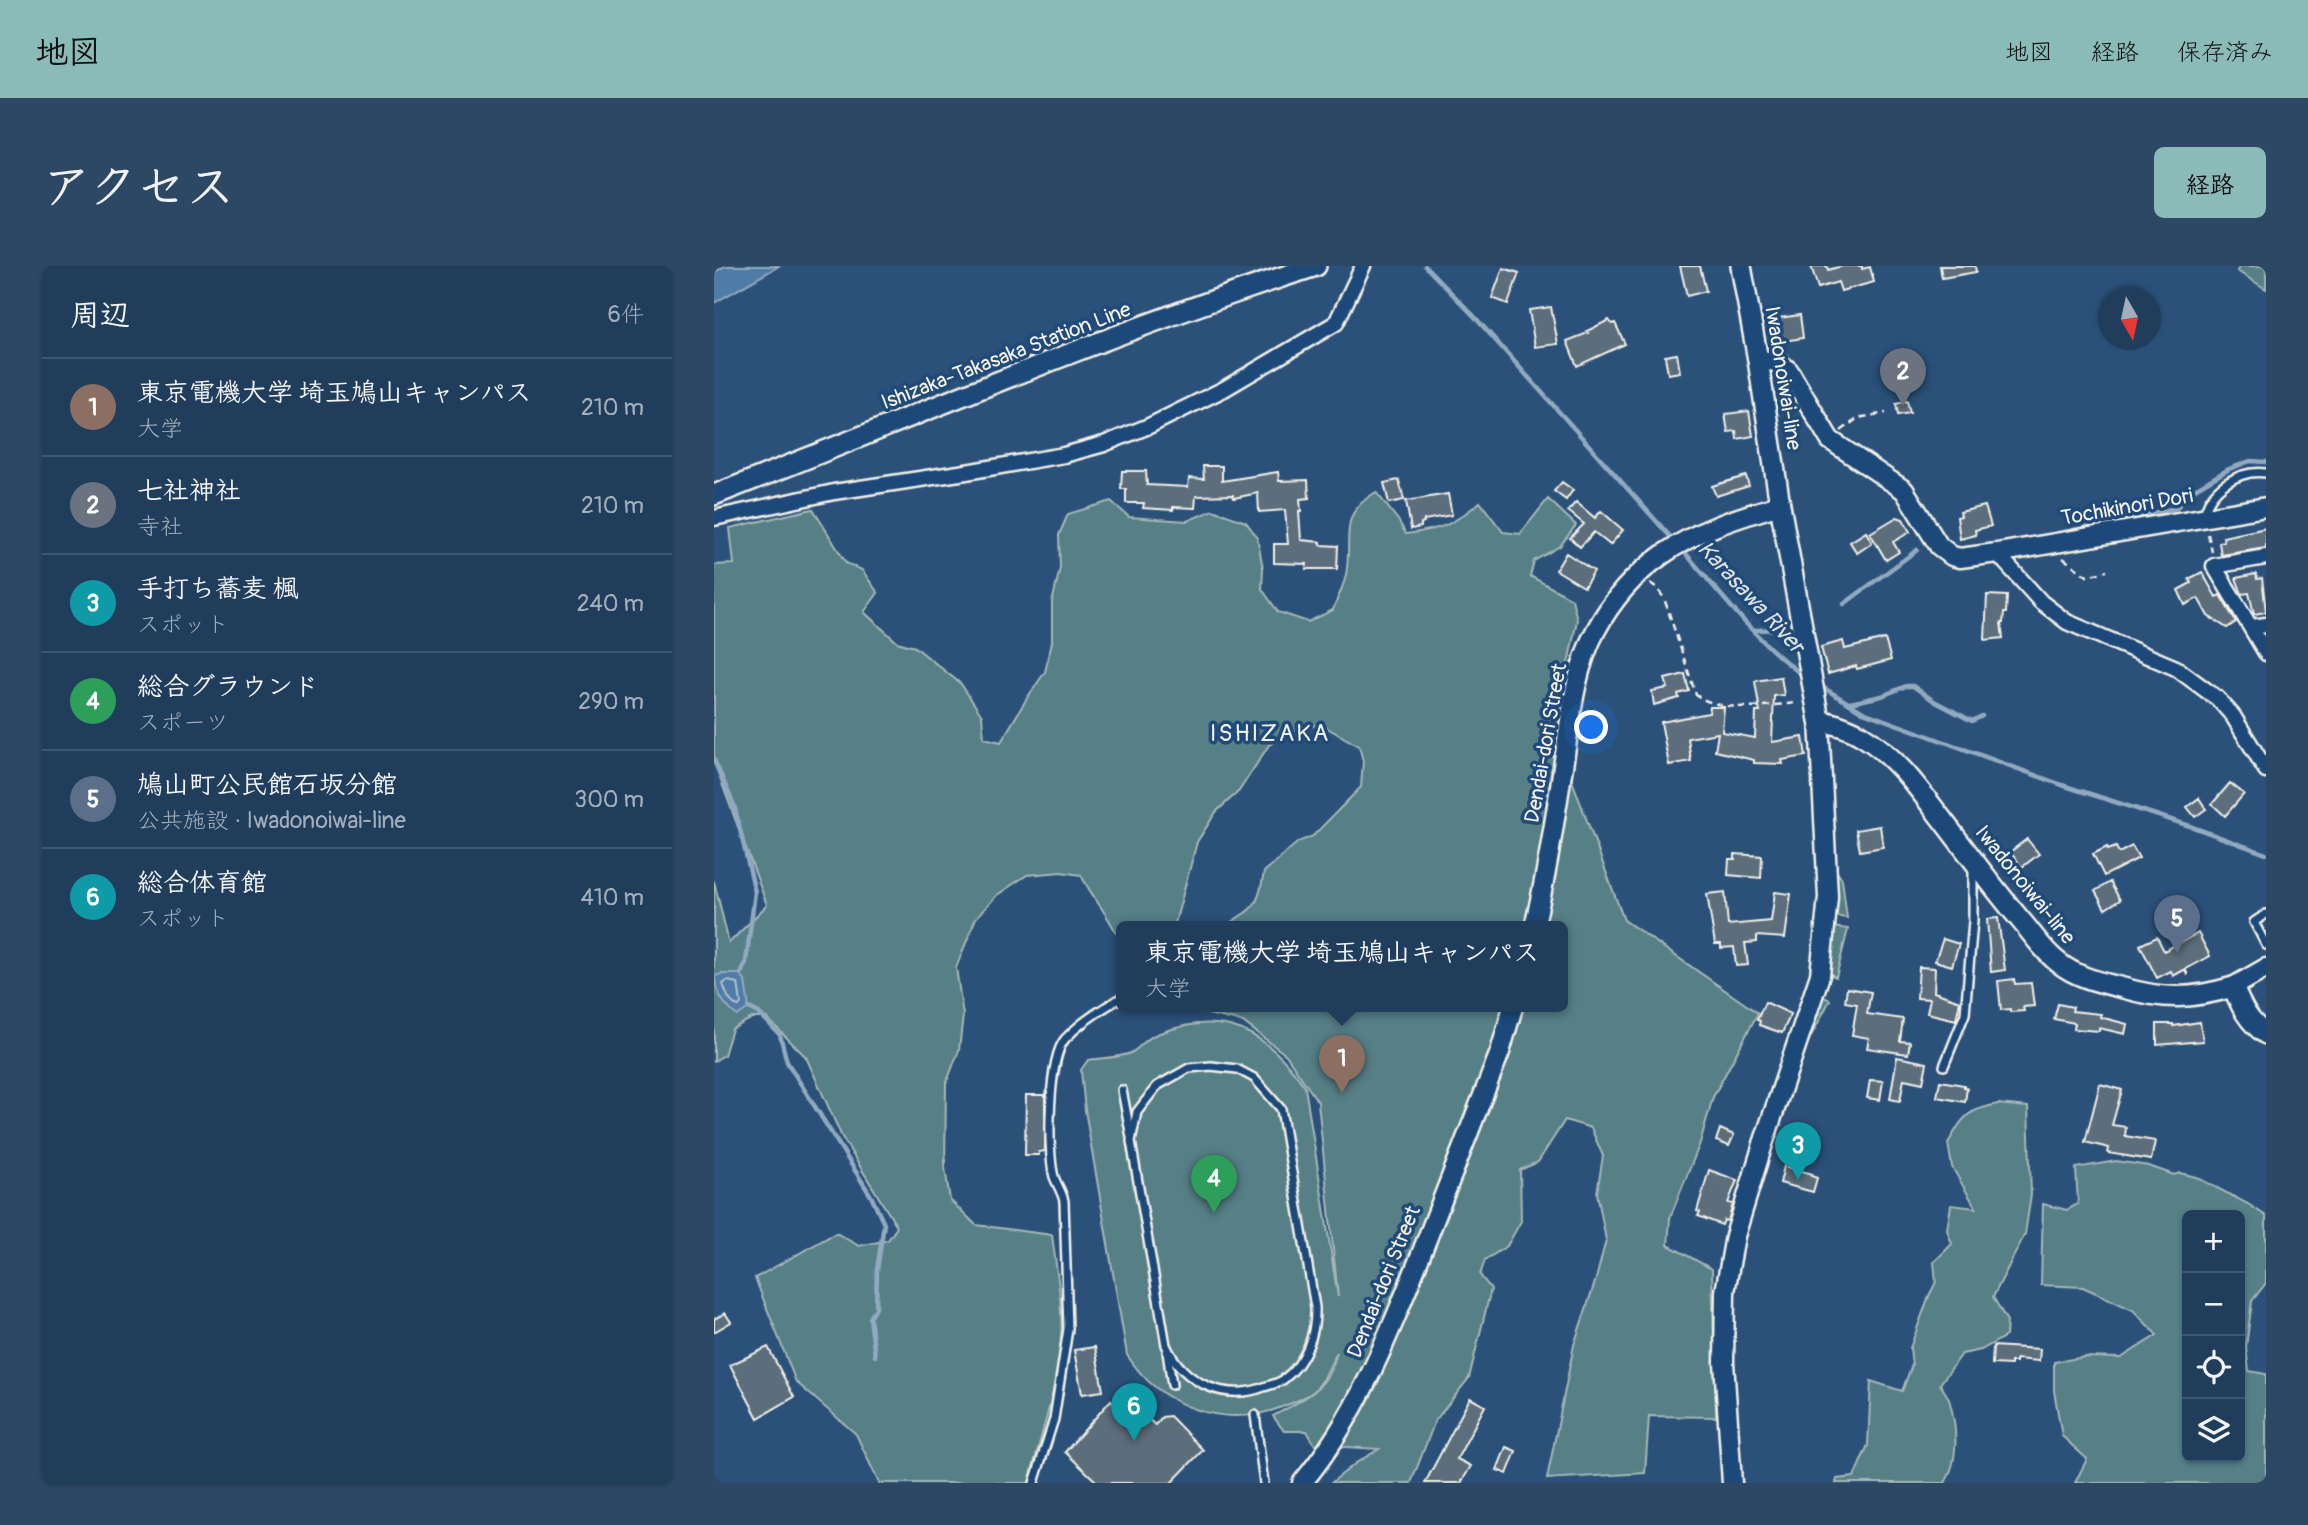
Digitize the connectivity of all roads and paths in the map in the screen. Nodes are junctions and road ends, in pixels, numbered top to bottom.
1 (1316, 266) edge
2 (1363, 266) edge
3 (1741, 266) edge
4 (1758, 360) junction
5 (1886, 413) dead end
6 (1858, 418) dead end
7 (2266, 473) edge
8 (714, 495) edge
9 (1780, 505) junction
10 (2266, 507) edge
11 (2204, 517) junction
12 (714, 518) edge
13 (1997, 553) junction
14 (2059, 556) dead end
15 (2266, 557) edge
16 (2214, 566) junction
17 (2107, 571) dead end
18 (1639, 575) junction
19 (2259, 626) edge
20 (2266, 653) edge
21 (1817, 712) junction
22 (2266, 770) edge
23 (1974, 862) junction
24 (2266, 915) edge
25 (1535, 921) edge
26 (2266, 945) edge
27 (2266, 968) edge
28 (2233, 987) junction
29 (1116, 1001) edge
30 (1512, 1012) edge
31 (2266, 1034) edge
32 (1944, 1066) dead end
33 (1122, 1090) dead end
34 (1131, 1141) junction
35 (1166, 1345) junction
36 (1172, 1385) dead end
37 (1255, 1415) dead end
38 (1034, 1483) edge
39 (1264, 1483) edge
40 (1302, 1483) edge
41 (1732, 1483) edge

1 - 8 main road, Ishizaka-Takasaka Station Line
2 - 12 street
3 - 4 main road, Iwadonoiwai-line
4 - 9 main road, Iwadonoiwai-line
4 - 13 street, Tochikinori Dori
5 - 6 path
7 - 11 lane
9 - 18 street, Dendai-dori Street
9 - 21 main road, Iwadonoiwai-line
10 - 11 street, Tochikinori Dori
11 - 13 street, Tochikinori Dori
11 - 16 path
13 - 22 street
14 - 17 path
15 - 16 street
16 - 19 street
18 - 21 path
18 - 25 street, Dendai-dori Street
19 - 20 street
21 - 23 main road, Iwadonoiwai-line
21 - 41 street
23 - 28 main road, Iwadonoiwai-line
23 - 32 lane
24 - 26 lane
27 - 28 street
28 - 31 main road
29 - 38 lane
30 - 40 street, Dendai-dori Street
33 - 34 lane
34 - 35 lane
34 - 35 lane
35 - 36 lane
37 - 39 lane

